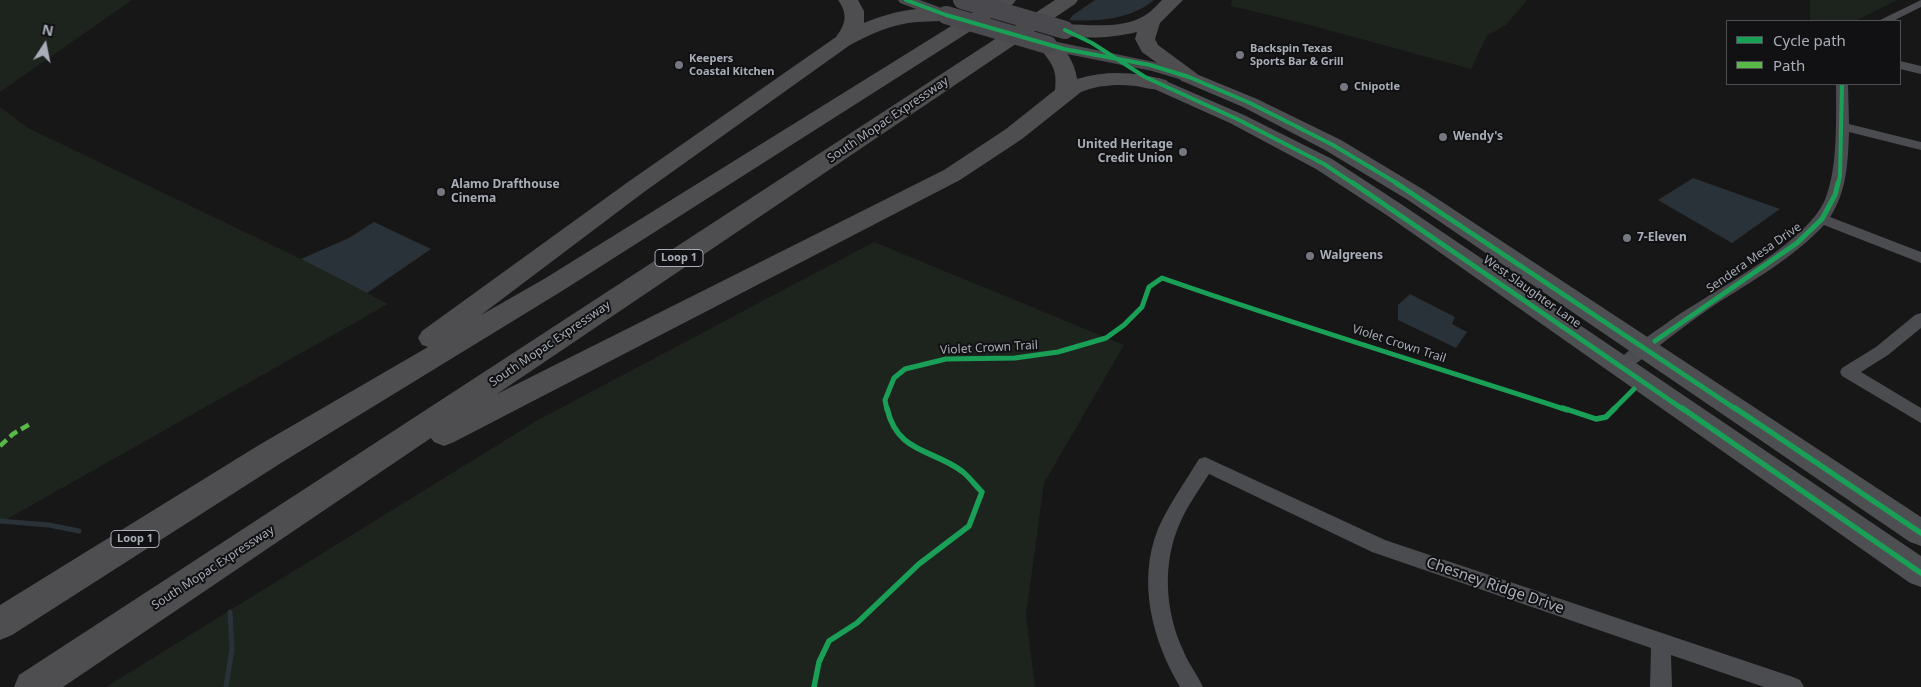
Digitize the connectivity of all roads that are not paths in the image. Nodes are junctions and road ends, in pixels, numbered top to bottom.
1 (848, 0) edge
2 (906, 0) edge
3 (961, 0) edge
4 (1006, 0) edge
5 (1068, 0) edge
6 (1173, 0) edge
7 (1921, 3) edge
8 (946, 15) junction
9 (1151, 20) junction
10 (1886, 20) edge
11 (1066, 30) junction
12 (842, 41) junction
13 (1048, 44) junction
14 (1113, 58) junction
15 (1901, 65) edge
16 (1921, 70) edge
17 (1189, 77) junction
18 (1159, 84) junction
19 (1842, 85) edge
20 (1065, 93) junction
21 (1203, 104) junction
22 (1841, 126) junction
23 (1921, 146) edge
24 (1352, 155) junction
25 (1327, 166) junction
26 (1822, 219) junction
27 (1470, 231) junction
28 (1921, 258) edge
29 (1921, 319) edge
30 (1633, 357) junction
31 (1921, 416) edge
32 (270, 454) junction
33 (291, 516) junction
34 (1921, 533) edge
35 (1921, 574) edge
36 (0, 624) edge
37 (1661, 642) junction
38 (35, 685) edge
39 (1192, 687) edge
40 (1661, 687) edge
41 (1793, 687) edge

1 - 12 highway
2 - 8 main road, West Slaughter Lane
3 - 11 main road, West Slaughter Lane, bridge
4 - 32 highway, Loop 1
5 - 33 highway, South Mopac Expressway / Loop 1
6 - 9 highway
7 - 10 street
8 - 12 highway
8 - 13 main road, West Slaughter Lane, bridge
9 - 11 highway
9 - 17 highway
11 - 14 main road, West Slaughter Lane
12 - 32 highway
13 - 14 main road, West Slaughter Lane
13 - 20 highway
14 - 17 main road, West Slaughter Lane
14 - 18 main road, West Slaughter Lane
15 - 16 street
17 - 24 main road, West Slaughter Lane
18 - 20 highway
18 - 21 main road, West Slaughter Lane
19 - 22 street, Sendera Mesa Drive
20 - 33 highway
21 - 24 main road
21 - 25 main road, West Slaughter Lane
22 - 23 street
22 - 26 street, Sendera Mesa Drive
24 - 27 main road, West Slaughter Lane
25 - 27 main road
25 - 30 main road, West Slaughter Lane
26 - 28 street
26 - 30 street, Sendera Mesa Drive
27 - 30 main road, West Slaughter Lane
29 - 31 street
30 - 34 main road, West Slaughter Lane
30 - 35 main road, West Slaughter Lane
32 - 36 highway, Loop 1
33 - 38 highway, South Mopac Expressway / Loop 1
37 - 39 street, Chesney Ridge Drive
37 - 40 street
37 - 41 street, Chesney Ridge Drive

